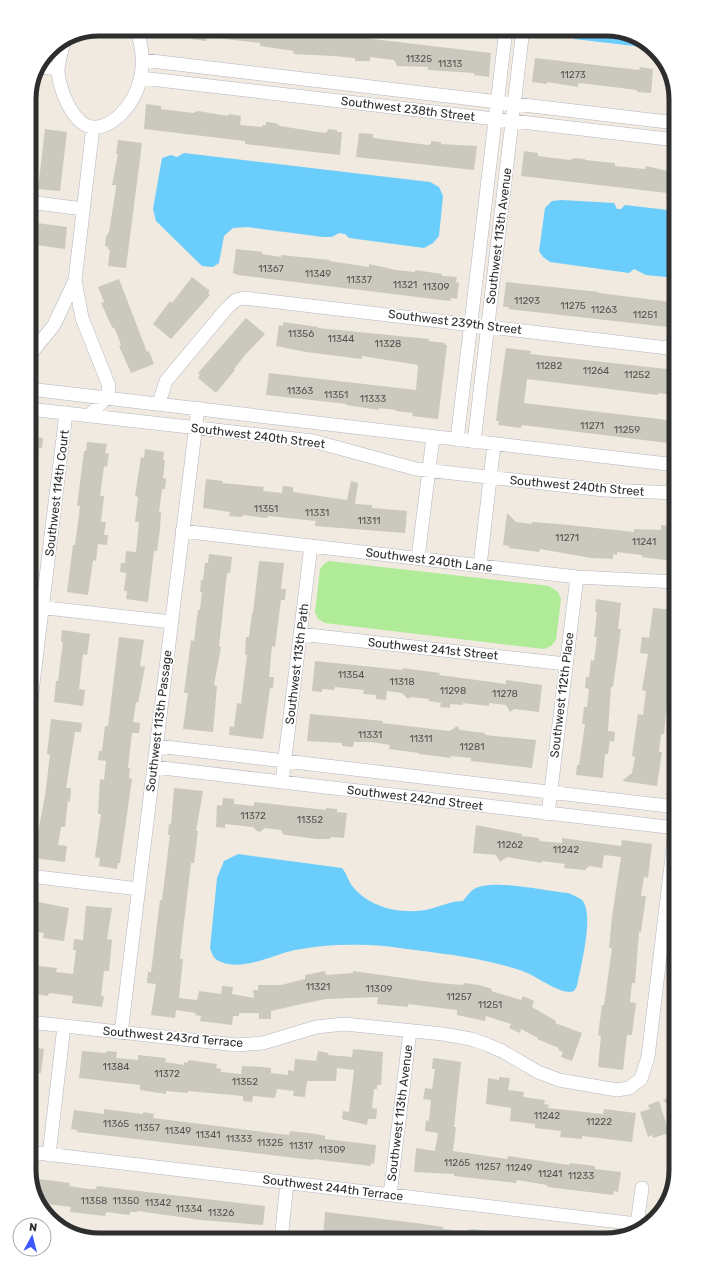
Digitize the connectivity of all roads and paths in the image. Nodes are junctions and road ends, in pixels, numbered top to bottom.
1 (138, 36) edge
2 (505, 36) edge
3 (522, 36) edge
4 (59, 52) edge
5 (143, 60) junction
6 (45, 67) edge
7 (58, 69) junction
8 (141, 78) junction
9 (498, 102) junction
10 (514, 104) junction
11 (496, 120) junction
12 (512, 121) junction
13 (669, 122) edge
14 (93, 128) junction
15 (669, 139) edge
16 (36, 203) edge
17 (83, 208) junction
18 (75, 280) junction
19 (59, 316) junction
20 (82, 318) junction
21 (471, 324) junction
22 (488, 326) junction
23 (36, 347) edge
24 (669, 348) edge
25 (36, 389) edge
26 (107, 397) junction
27 (159, 403) junction
28 (198, 408) junction
29 (36, 410) edge
30 (66, 413) junction
31 (89, 416) junction
32 (195, 429) junction
33 (433, 437) junction
34 (457, 440) junction
35 (474, 442) junction
36 (494, 444) junction
37 (669, 464) edge
38 (429, 471) junction
39 (490, 478) junction
40 (669, 493) edge
41 (182, 531) junction
42 (311, 546) junction
43 (418, 558) junction
44 (480, 566) junction
45 (577, 577) junction
46 (669, 582) edge
47 (36, 607) edge
48 (42, 608) junction
49 (171, 622) junction
50 (300, 634) junction
51 (36, 658) edge
52 (566, 664) junction
53 (157, 746) junction
54 (285, 761) junction
55 (154, 767) junction
56 (282, 782) junction
57 (550, 792) junction
58 (669, 806) edge
59 (548, 814) junction
60 (669, 825) edge
61 (36, 877) edge
62 (669, 884) edge
63 (139, 889) junction
64 (36, 1023) edge
65 (64, 1026) junction
66 (410, 1031) junction
67 (121, 1033) junction
68 (36, 1153) edge
69 (49, 1155) junction
70 (287, 1183) junction
71 (642, 1188) dead end
72 (390, 1195) junction
73 (638, 1224) edge
74 (631, 1227) edge
75 (282, 1233) edge

1 - 5 street
2 - 9 street, Southwest 113th Avenue
3 - 10 street, Southwest 113th Avenue
4 - 7 street
5 - 8 street
5 - 9 street, Southwest 238th Street
6 - 7 street
7 - 14 street
8 - 11 street, Southwest 238th Street
8 - 14 street
9 - 10 street, Southwest 238th Street
9 - 11 street, Southwest 113th Avenue
10 - 12 street, Southwest 113th Avenue
10 - 13 street, Southwest 238th Street
11 - 12 street, Southwest 238th Street
11 - 21 street, Southwest 113th Avenue
12 - 15 street, Southwest 238th Street
12 - 22 street, Southwest 113th Avenue
14 - 17 street
16 - 17 street
17 - 18 street
18 - 19 street
18 - 20 street
19 - 20 street
19 - 23 street
20 - 26 street
21 - 22 street, Southwest 239th Street
21 - 27 street, Southwest 239th Street
21 - 34 street, Southwest 113th Avenue
22 - 24 street, Southwest 239th Street
22 - 35 street, Southwest 113th Avenue
25 - 26 street, Southwest 240th Street
26 - 27 street, Southwest 240th Street
26 - 31 street
27 - 28 street, Southwest 240th Street
28 - 32 street, Southwest 113th Passage
28 - 33 street, Southwest 240th Street
29 - 30 street, Southwest 240th Street
30 - 31 street, Southwest 240th Street
30 - 48 street, Southwest 114th Court
31 - 32 street, Southwest 240th Street
32 - 38 street, Southwest 240th Street
32 - 41 street, Southwest 113th Passage
33 - 34 street, Southwest 240th Street
33 - 38 street
34 - 35 street, Southwest 240th Street
35 - 36 street, Southwest 240th Street
36 - 37 street, Southwest 240th Street
36 - 39 street
38 - 39 street, Southwest 240th Street
38 - 43 street
39 - 40 street, Southwest 240th Street
39 - 44 street
41 - 42 street, Southwest 240th Lane
41 - 49 street, Southwest 113th Passage
42 - 43 street, Southwest 240th Lane
42 - 50 street, Southwest 113th Path
43 - 44 street, Southwest 240th Lane
44 - 45 street, Southwest 240th Lane
45 - 46 street, Southwest 240th Lane
45 - 52 street, Southwest 112th Place
47 - 48 street
48 - 49 street
48 - 51 street, Southwest 114th Court
49 - 53 street, Southwest 113th Passage
50 - 52 street, Southwest 241st Street
50 - 54 street, Southwest 113th Path
52 - 57 street, Southwest 112th Place
53 - 54 street, Southwest 242nd Street
53 - 55 street, Southwest 113th Passage
54 - 56 street, Southwest 113th Path
54 - 57 street, Southwest 242nd Street
55 - 56 street, Southwest 242nd Street
55 - 63 street, Southwest 113th Passage
56 - 59 street, Southwest 242nd Street
57 - 58 street, Southwest 242nd Street
57 - 59 street, Southwest 112th Place
59 - 60 street, Southwest 242nd Street
61 - 63 street
62 - 66 street, Southwest 243rd Terrace
63 - 67 street, Southwest 113th Passage
64 - 65 street, Southwest 243rd Terrace
65 - 67 street, Southwest 243rd Terrace
65 - 69 street
66 - 67 street, Southwest 243rd Terrace
66 - 72 street, Southwest 113th Avenue
68 - 69 street, Southwest 244th Terrace
69 - 70 street, Southwest 244th Terrace
70 - 72 street, Southwest 244th Terrace
70 - 75 street
71 - 73 street
72 - 74 street, Southwest 244th Terrace

